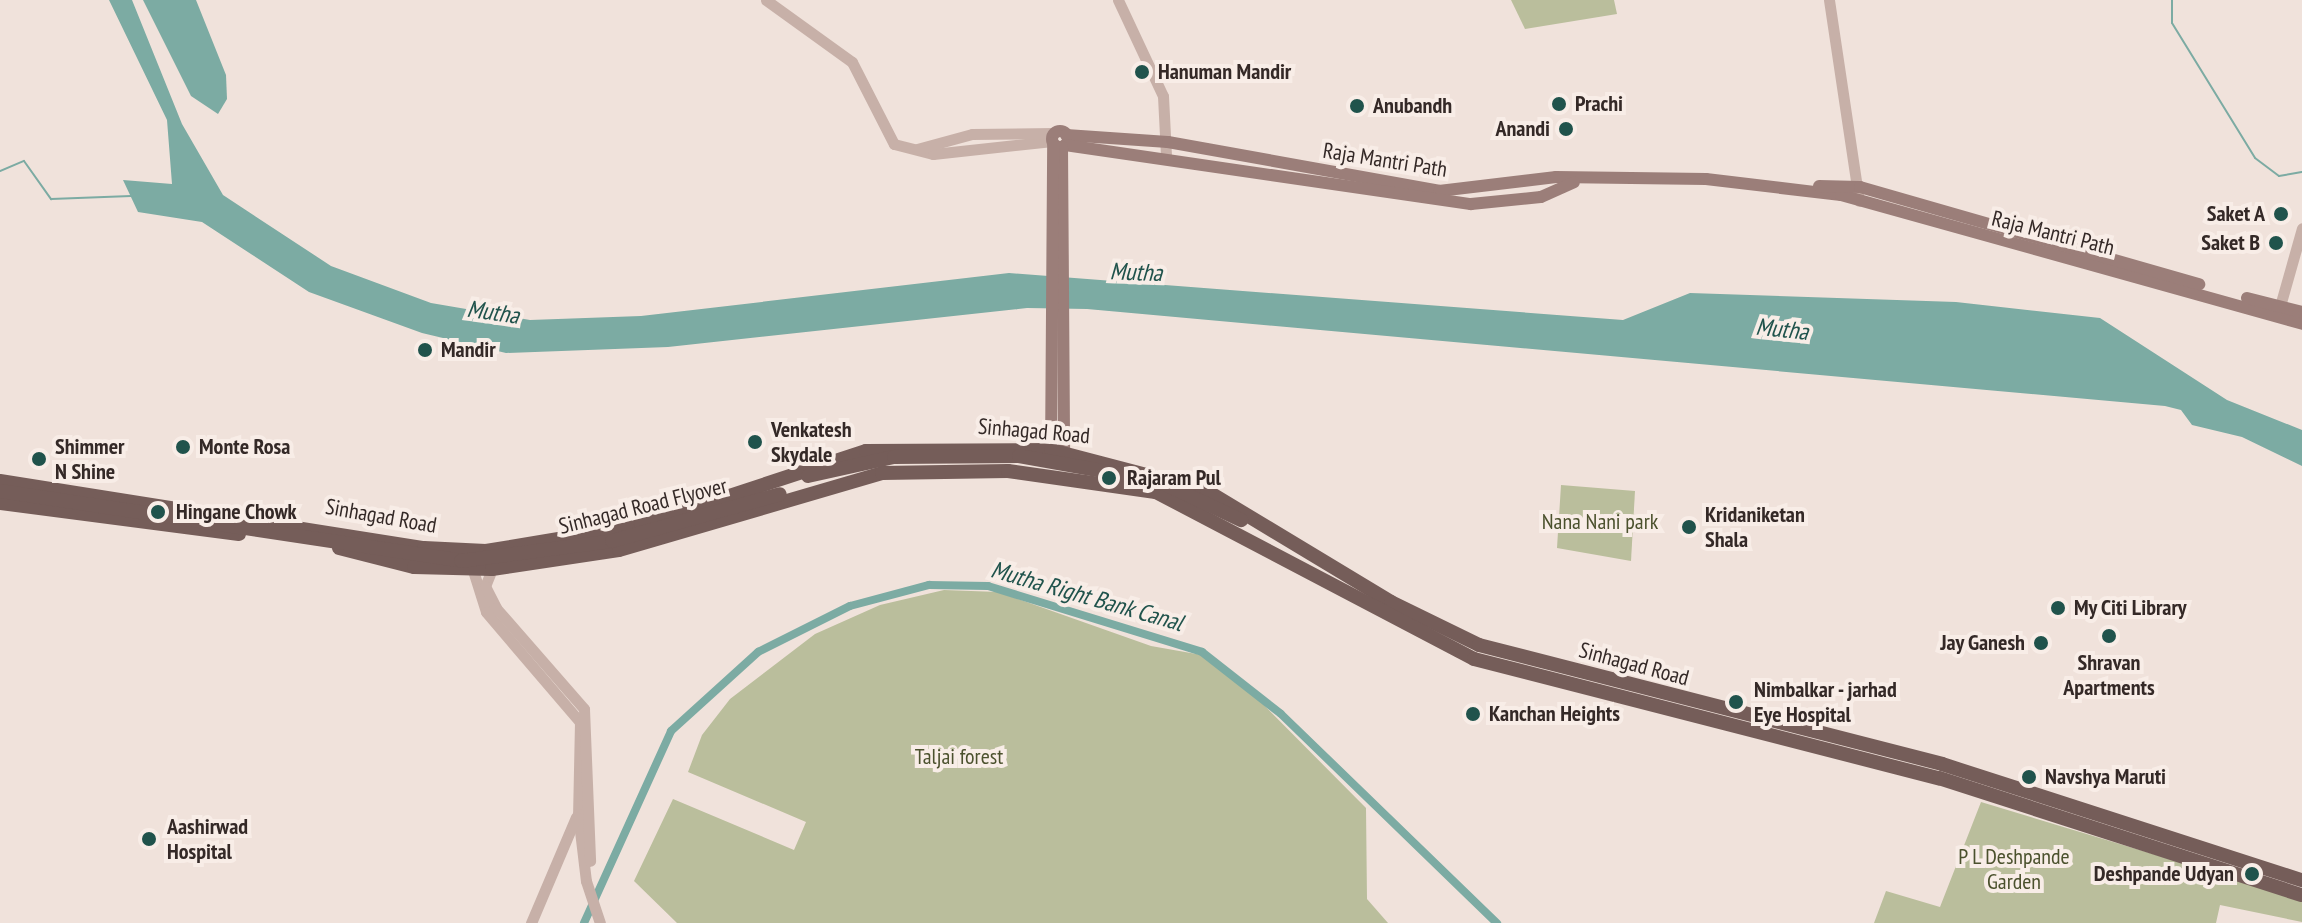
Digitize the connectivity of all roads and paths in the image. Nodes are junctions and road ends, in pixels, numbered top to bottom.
1 (766, 0) edge
2 (1118, 0) edge
3 (1829, 0) edge
4 (1059, 141) junction
5 (1167, 149) junction
6 (1860, 187) junction
7 (1794, 189) junction
8 (1859, 201) junction
9 (2302, 228) edge
10 (2279, 310) junction
11 (2302, 312) edge
12 (2302, 324) edge
13 (1057, 451) junction
14 (1056, 476) junction
15 (0, 481) edge
16 (0, 489) edge
17 (820, 489) junction
18 (762, 490) junction
19 (0, 503) edge
20 (424, 548) junction
21 (486, 551) junction
22 (492, 569) junction
23 (468, 570) junction
24 (1391, 602) junction
25 (587, 792) junction
26 (2022, 796) junction
27 (578, 814) junction
28 (589, 880) junction
29 (2302, 880) edge
30 (2302, 895) edge
31 (531, 923) edge
32 (603, 923) edge

1 - 4 street
2 - 5 street
3 - 6 street
4 - 5 main road, Raja Mantri Path
4 - 5 main road
4 - 13 main road
5 - 7 main road, Raja Mantri Path
6 - 7 main road, Raja Mantri Path
6 - 8 street
6 - 10 main road, Raja Mantri Path
7 - 8 main road, Raja Mantri Path
8 - 10 main road, Raja Mantri Path
9 - 10 street
10 - 11 main road, Raja Mantri Path
10 - 12 main road, Raja Mantri Path
13 - 14 main road
13 - 18 main road, Sinhagad Road
13 - 24 main road, Sinhagad Road
14 - 17 main road, Sinhagad Road
14 - 26 main road, Sinhagad Road
15 - 20 main road, Sinhagad Road
16 - 17 main road, Sinhagad Road Flyover, bridge
16 - 20 main road, Sinhagad Road Flyover, bridge
17 - 22 main road, Sinhagad Road
18 - 21 main road, Sinhagad Road
18 - 24 main road, Sinhagad Road Flyover, bridge
19 - 23 main road, Sinhagad Road
20 - 21 main road, Sinhagad Road
21 - 23 street
22 - 23 main road, Sinhagad Road
22 - 25 street
23 - 27 street
24 - 26 main road, Sinhagad Road
25 - 27 street
25 - 28 street
26 - 29 main road, Sinhagad Road
26 - 30 main road, Sinhagad Road
27 - 28 street
27 - 31 street
28 - 32 street

